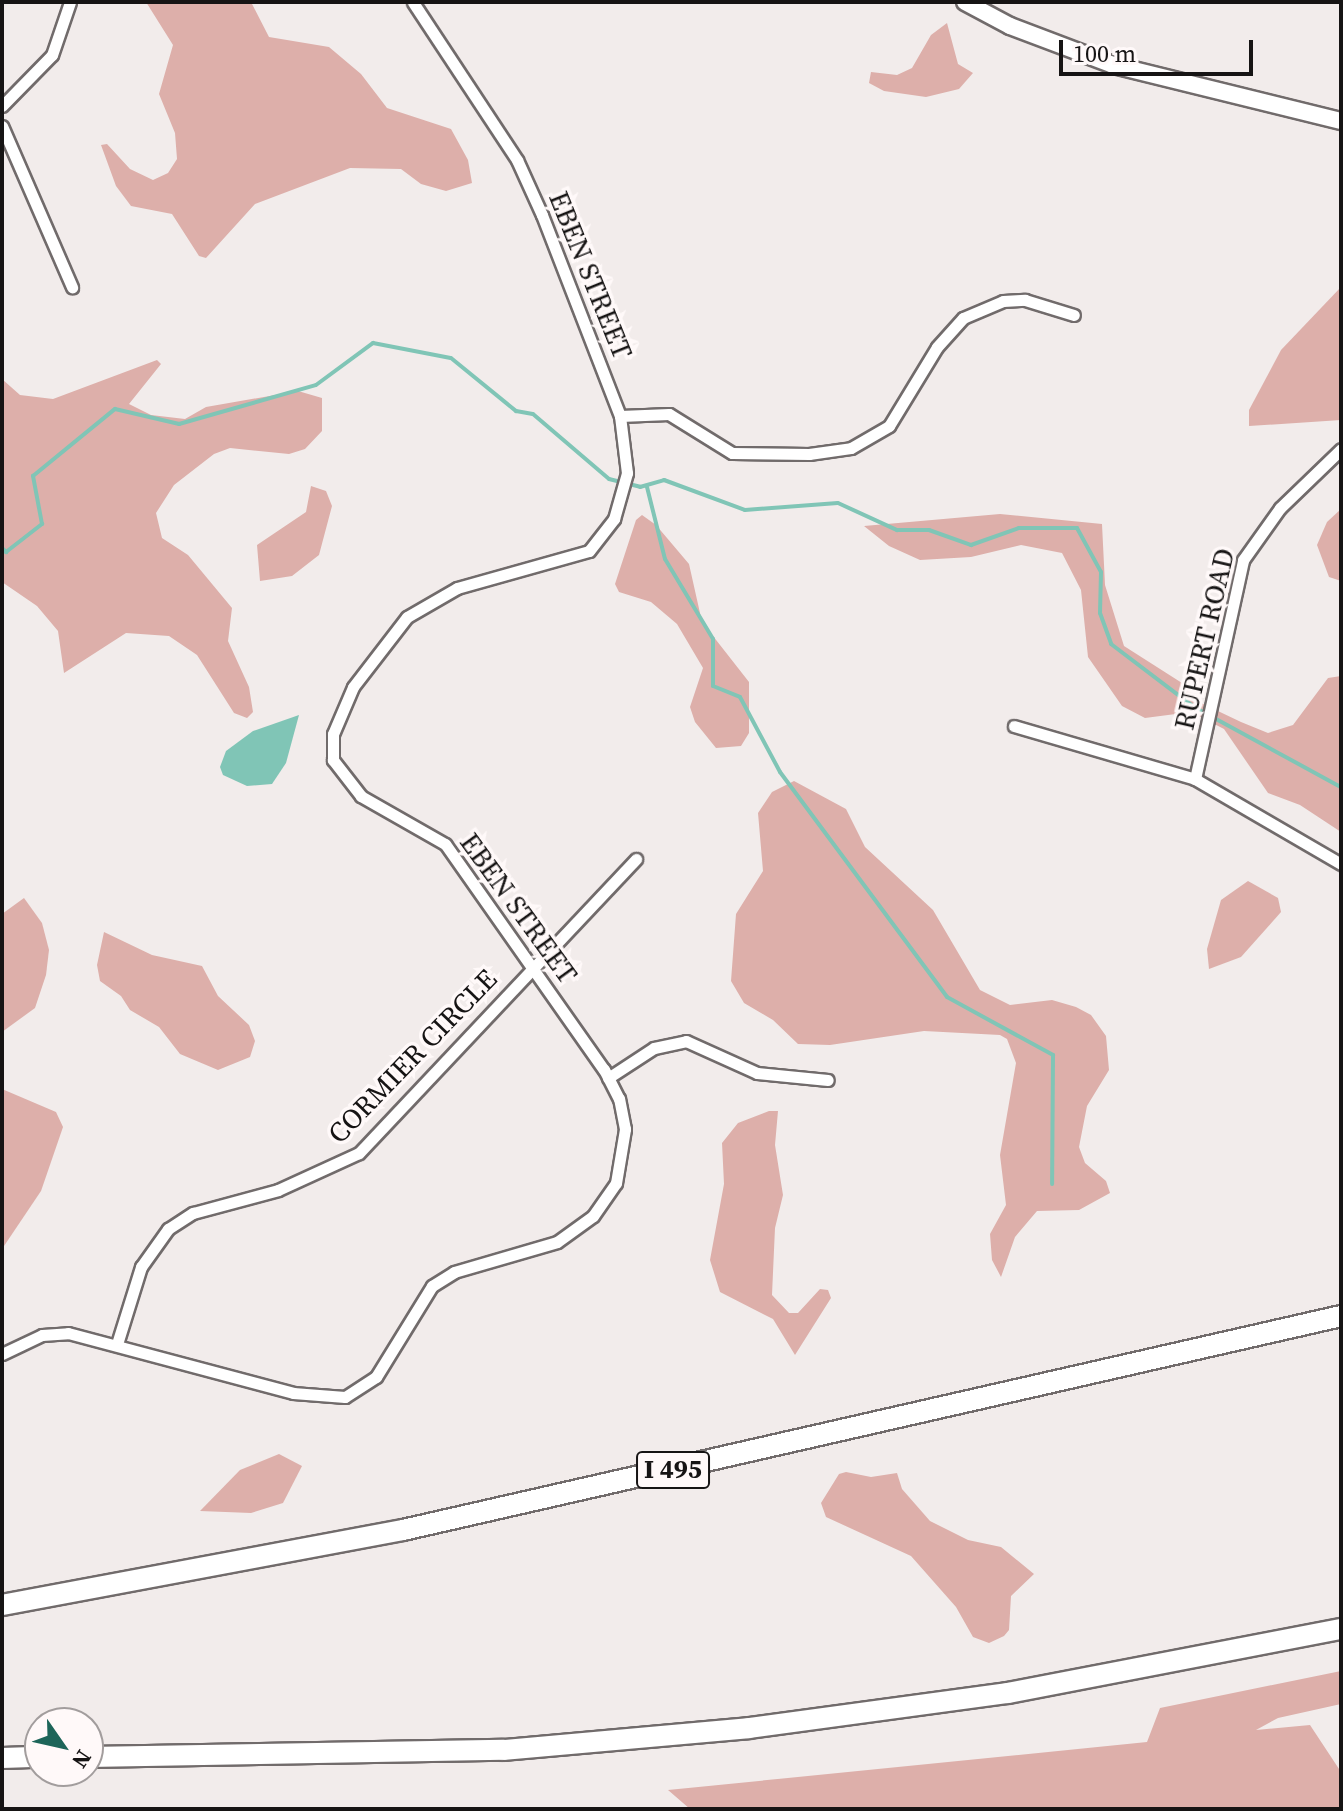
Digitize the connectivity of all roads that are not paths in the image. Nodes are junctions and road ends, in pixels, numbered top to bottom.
1 (70, 2) edge
2 (413, 2) edge
3 (965, 2) edge
4 (2, 106) edge
5 (1341, 121) edge
6 (2, 126) edge
7 (72, 287) dead end
8 (1074, 315) dead end
9 (620, 416) junction
10 (1341, 449) edge
11 (1014, 726) dead end
12 (1195, 779) junction
13 (636, 859) dead end
14 (1341, 864) edge
15 (531, 965) junction
16 (608, 1078) junction
17 (828, 1080) dead end
18 (1341, 1316) edge
19 (117, 1344) junction
20 (2, 1354) edge
21 (2, 1605) edge
22 (1341, 1629) edge
23 (24, 1757) edge
24 (104, 1757) edge
25 (2, 1758) edge

1 - 4 street
2 - 9 street, EBEN STREET
3 - 5 main road
6 - 7 street
8 - 9 street
9 - 15 street, EBEN STREET
10 - 12 street, RUPERT ROAD
11 - 12 street
12 - 14 street
13 - 15 street, CORMIER CIRCLE
15 - 16 street, EBEN STREET
15 - 19 street, CORMIER CIRCLE
16 - 17 street
16 - 19 street, EBEN STREET
18 - 21 highway, I 495
19 - 20 street, EBEN STREET
22 - 24 highway
23 - 25 highway

